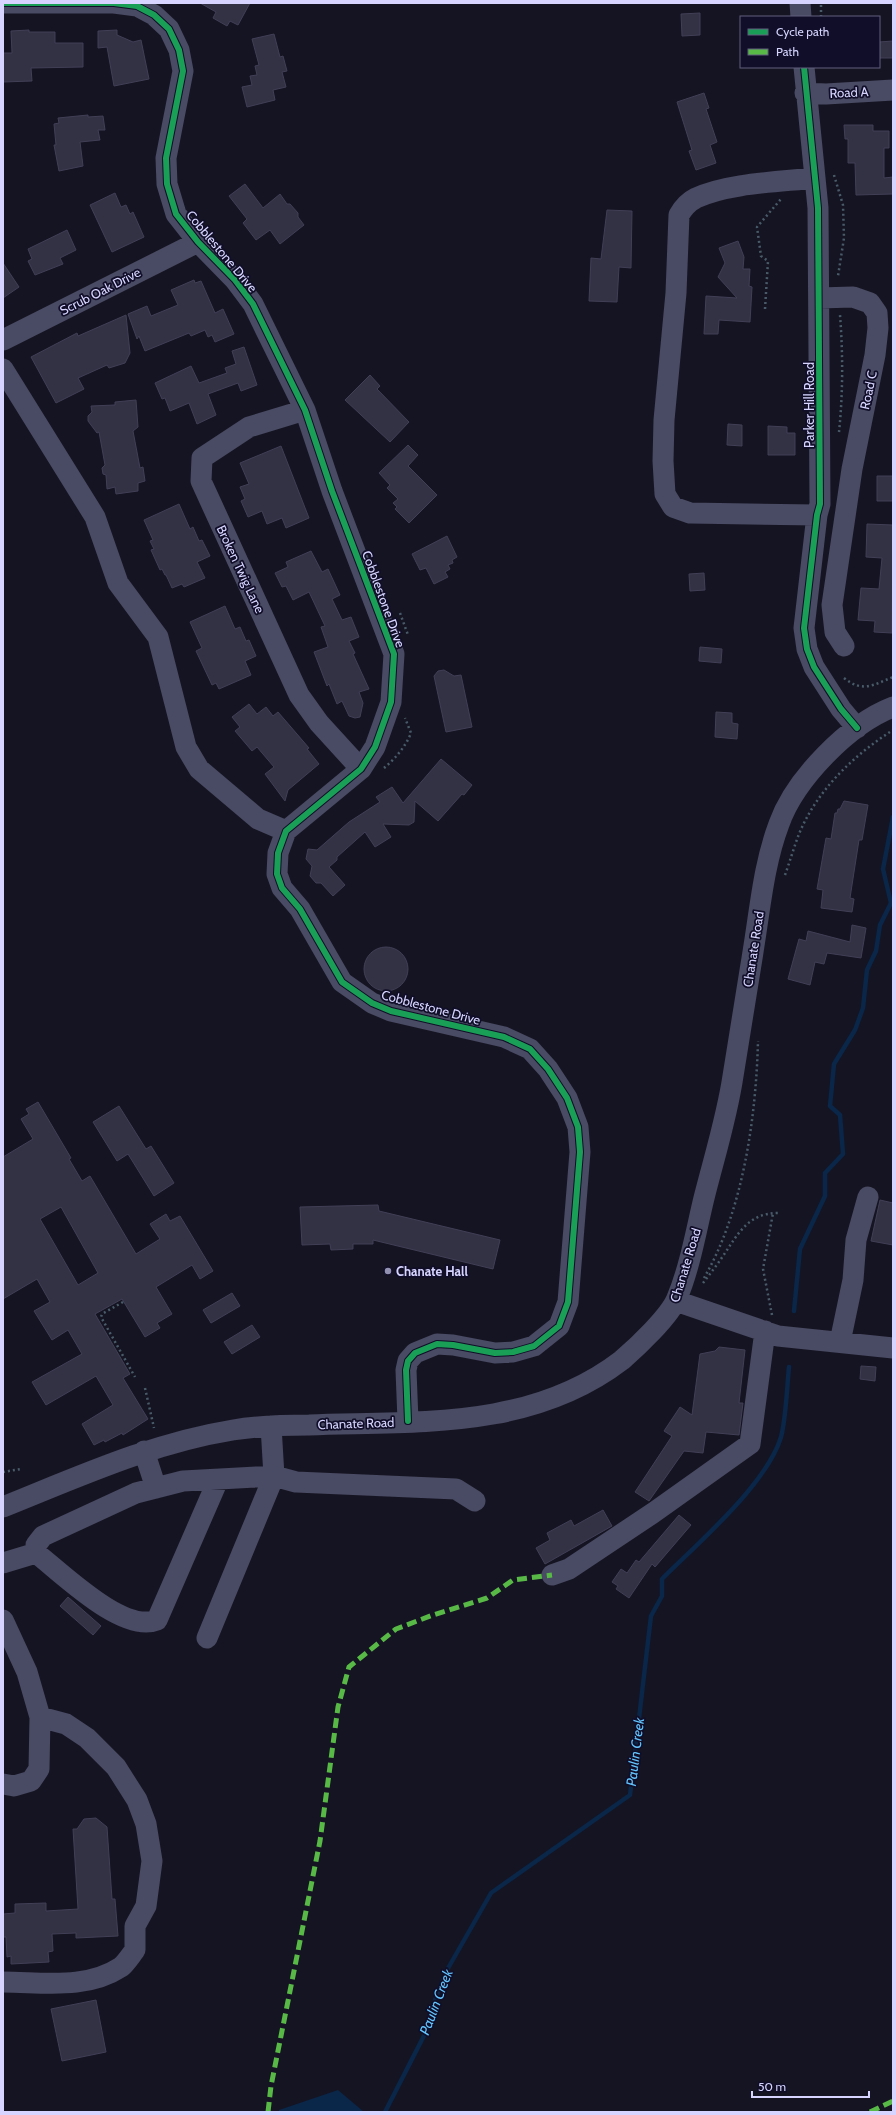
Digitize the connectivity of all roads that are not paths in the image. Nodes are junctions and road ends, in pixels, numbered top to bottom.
1 (3, 3) edge
2 (800, 3) edge
3 (801, 16) edge
4 (804, 68) edge
5 (893, 90) edge
6 (805, 93) junction
7 (806, 179) junction
8 (198, 242) junction
9 (820, 298) junction
10 (3, 340) edge
11 (3, 369) edge
12 (306, 410) junction
13 (847, 504) junction
14 (819, 509) junction
15 (844, 646) dead end
16 (893, 707) edge
17 (857, 728) junction
18 (371, 770) junction
19 (286, 831) junction
20 (868, 1197) dead end
21 (676, 1301) junction
22 (769, 1327) junction
23 (840, 1342) junction
24 (893, 1348) edge
25 (408, 1421) junction
26 (271, 1426) junction
27 (144, 1451) junction
28 (274, 1476) junction
29 (218, 1480) junction
30 (156, 1488) junction
31 (476, 1501) dead end
32 (3, 1507) edge
33 (36, 1553) junction
34 (3, 1563) edge
35 (552, 1575) dead end
36 (3, 1620) edge
37 (207, 1638) dead end
38 (40, 1717) junction
39 (3, 1784) edge
40 (3, 1982) edge

1 - 8 street, Cobblestone Drive
2 - 3 street
4 - 6 street, Parker Hill Road
5 - 6 street, Road A
6 - 7 street, Parker Hill Road
7 - 9 street, Parker Hill Road
7 - 14 street
8 - 10 street, Scrub Oak Drive
8 - 12 street, Cobblestone Drive
9 - 13 street, Road C
9 - 14 street, Parker Hill Road
11 - 19 street
12 - 18 street, Cobblestone Drive
12 - 18 street, Broken Twig Lane
13 - 14 street
13 - 15 street
14 - 17 street, Parker Hill Road
16 - 17 street, Chanate Road
17 - 21 street, Chanate Road
18 - 19 street, Cobblestone Drive
19 - 25 street, Cobblestone Drive
20 - 23 street
21 - 22 street
21 - 25 street, Chanate Road
22 - 23 street
22 - 35 street
23 - 24 street
25 - 26 street, Chanate Road
26 - 27 street, Chanate Road
26 - 28 street
27 - 30 street
27 - 32 street, Chanate Road
28 - 29 street
28 - 31 street
28 - 37 street
29 - 30 street
29 - 33 street
30 - 33 street
33 - 34 street
36 - 38 street
38 - 39 street
38 - 40 street

